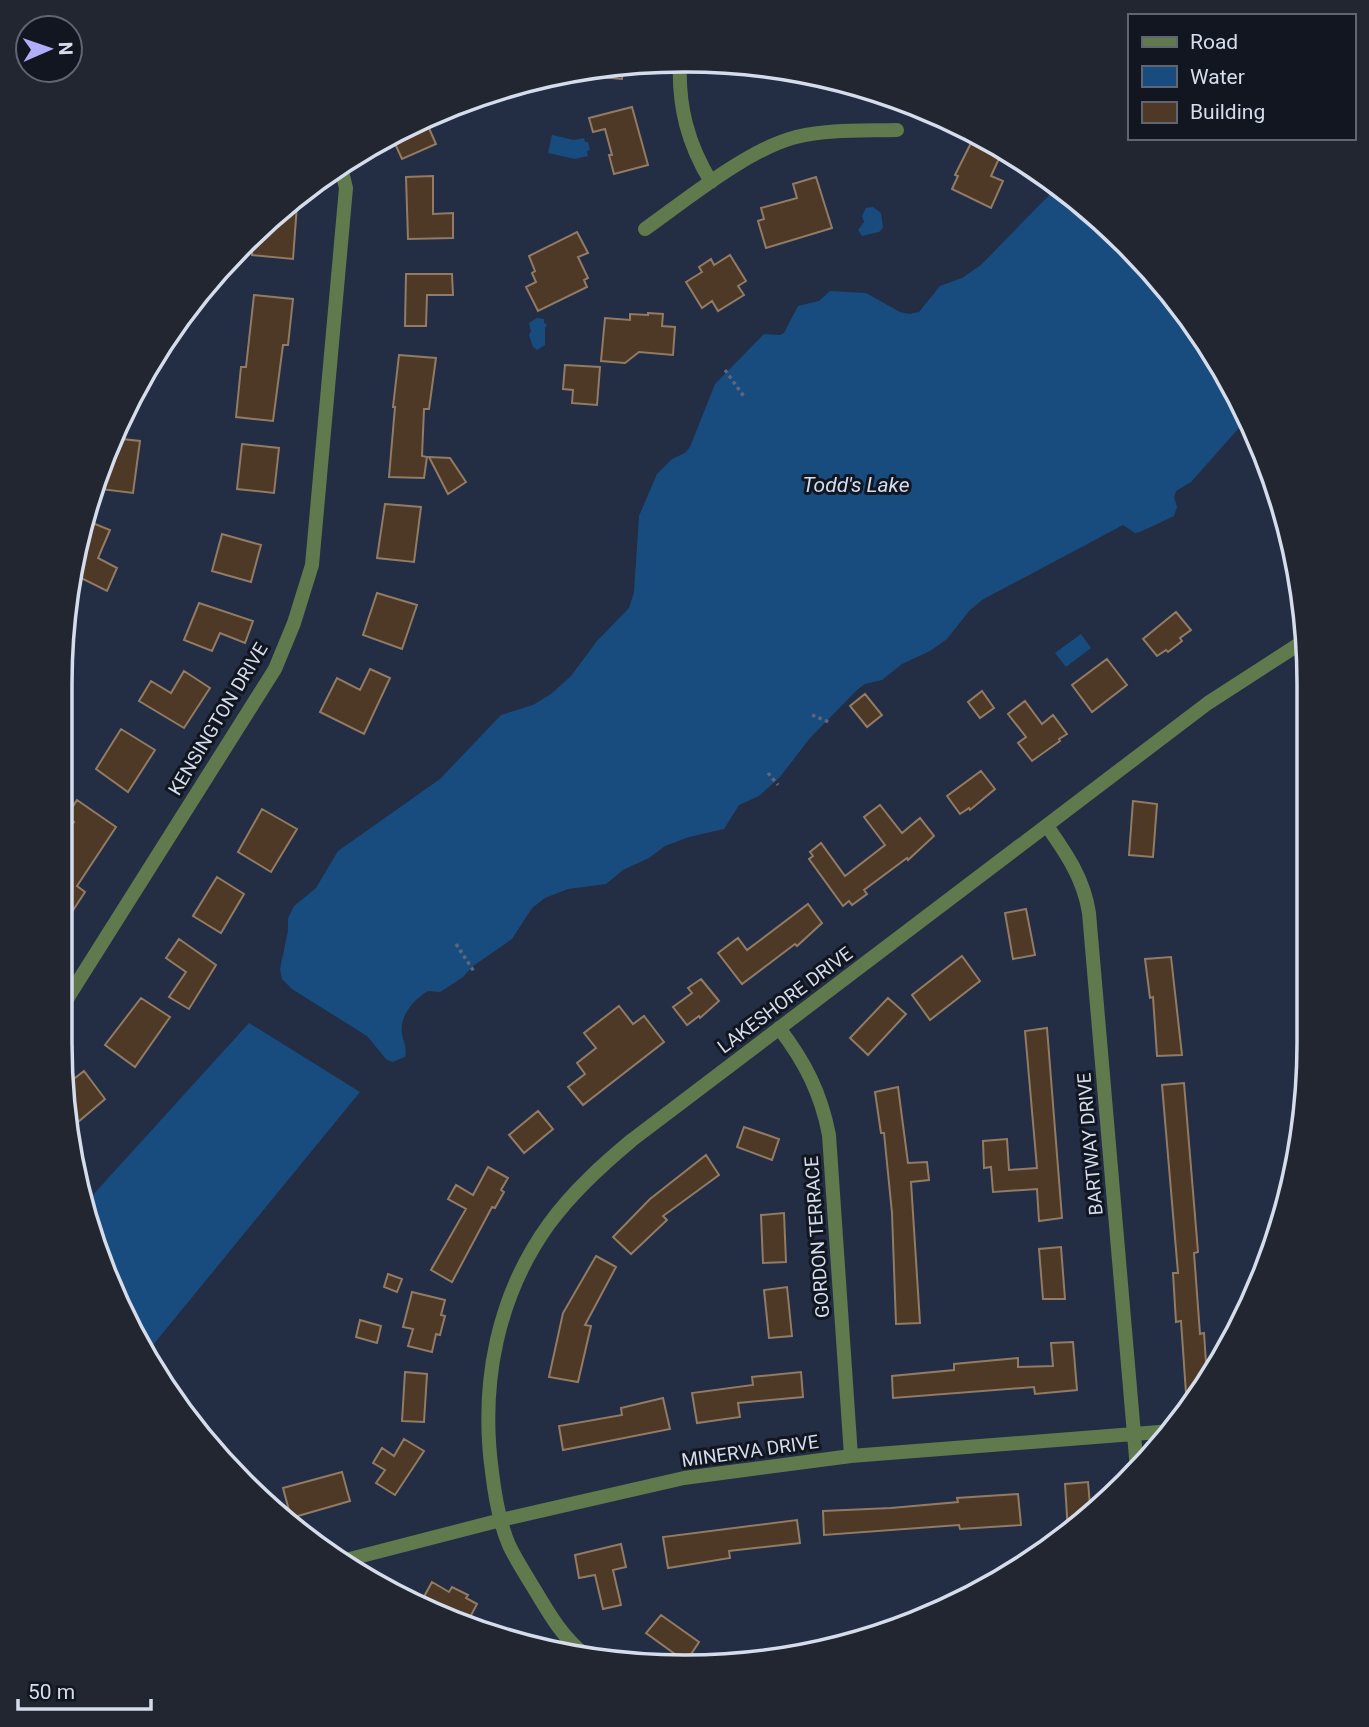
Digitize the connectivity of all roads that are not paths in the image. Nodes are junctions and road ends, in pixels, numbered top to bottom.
1 (680, 72) edge
2 (897, 130) dead end
3 (343, 176) edge
4 (711, 183) junction
5 (645, 229) dead end
6 (1296, 646) edge
7 (1047, 825) junction
8 (72, 991) edge
9 (779, 1028) junction
10 (1157, 1433) edge
11 (1135, 1434) junction
12 (851, 1456) junction
13 (1136, 1456) edge
14 (501, 1520) junction
15 (354, 1558) edge
16 (572, 1644) edge

1 - 4 street
2 - 4 street
3 - 8 street, KENSINGTON DRIVE
4 - 5 street
6 - 7 street, LAKESHORE DRIVE
7 - 9 street, LAKESHORE DRIVE
7 - 11 street, BARTWAY DRIVE
9 - 12 street, GORDON TERRACE
9 - 14 street, LAKESHORE DRIVE
10 - 11 street, MINERVA DRIVE
11 - 12 street, MINERVA DRIVE
11 - 13 street, BARTWAY DRIVE
12 - 14 street, MINERVA DRIVE
14 - 15 street, MINERVA DRIVE
14 - 16 street, LAKESHORE DRIVE

